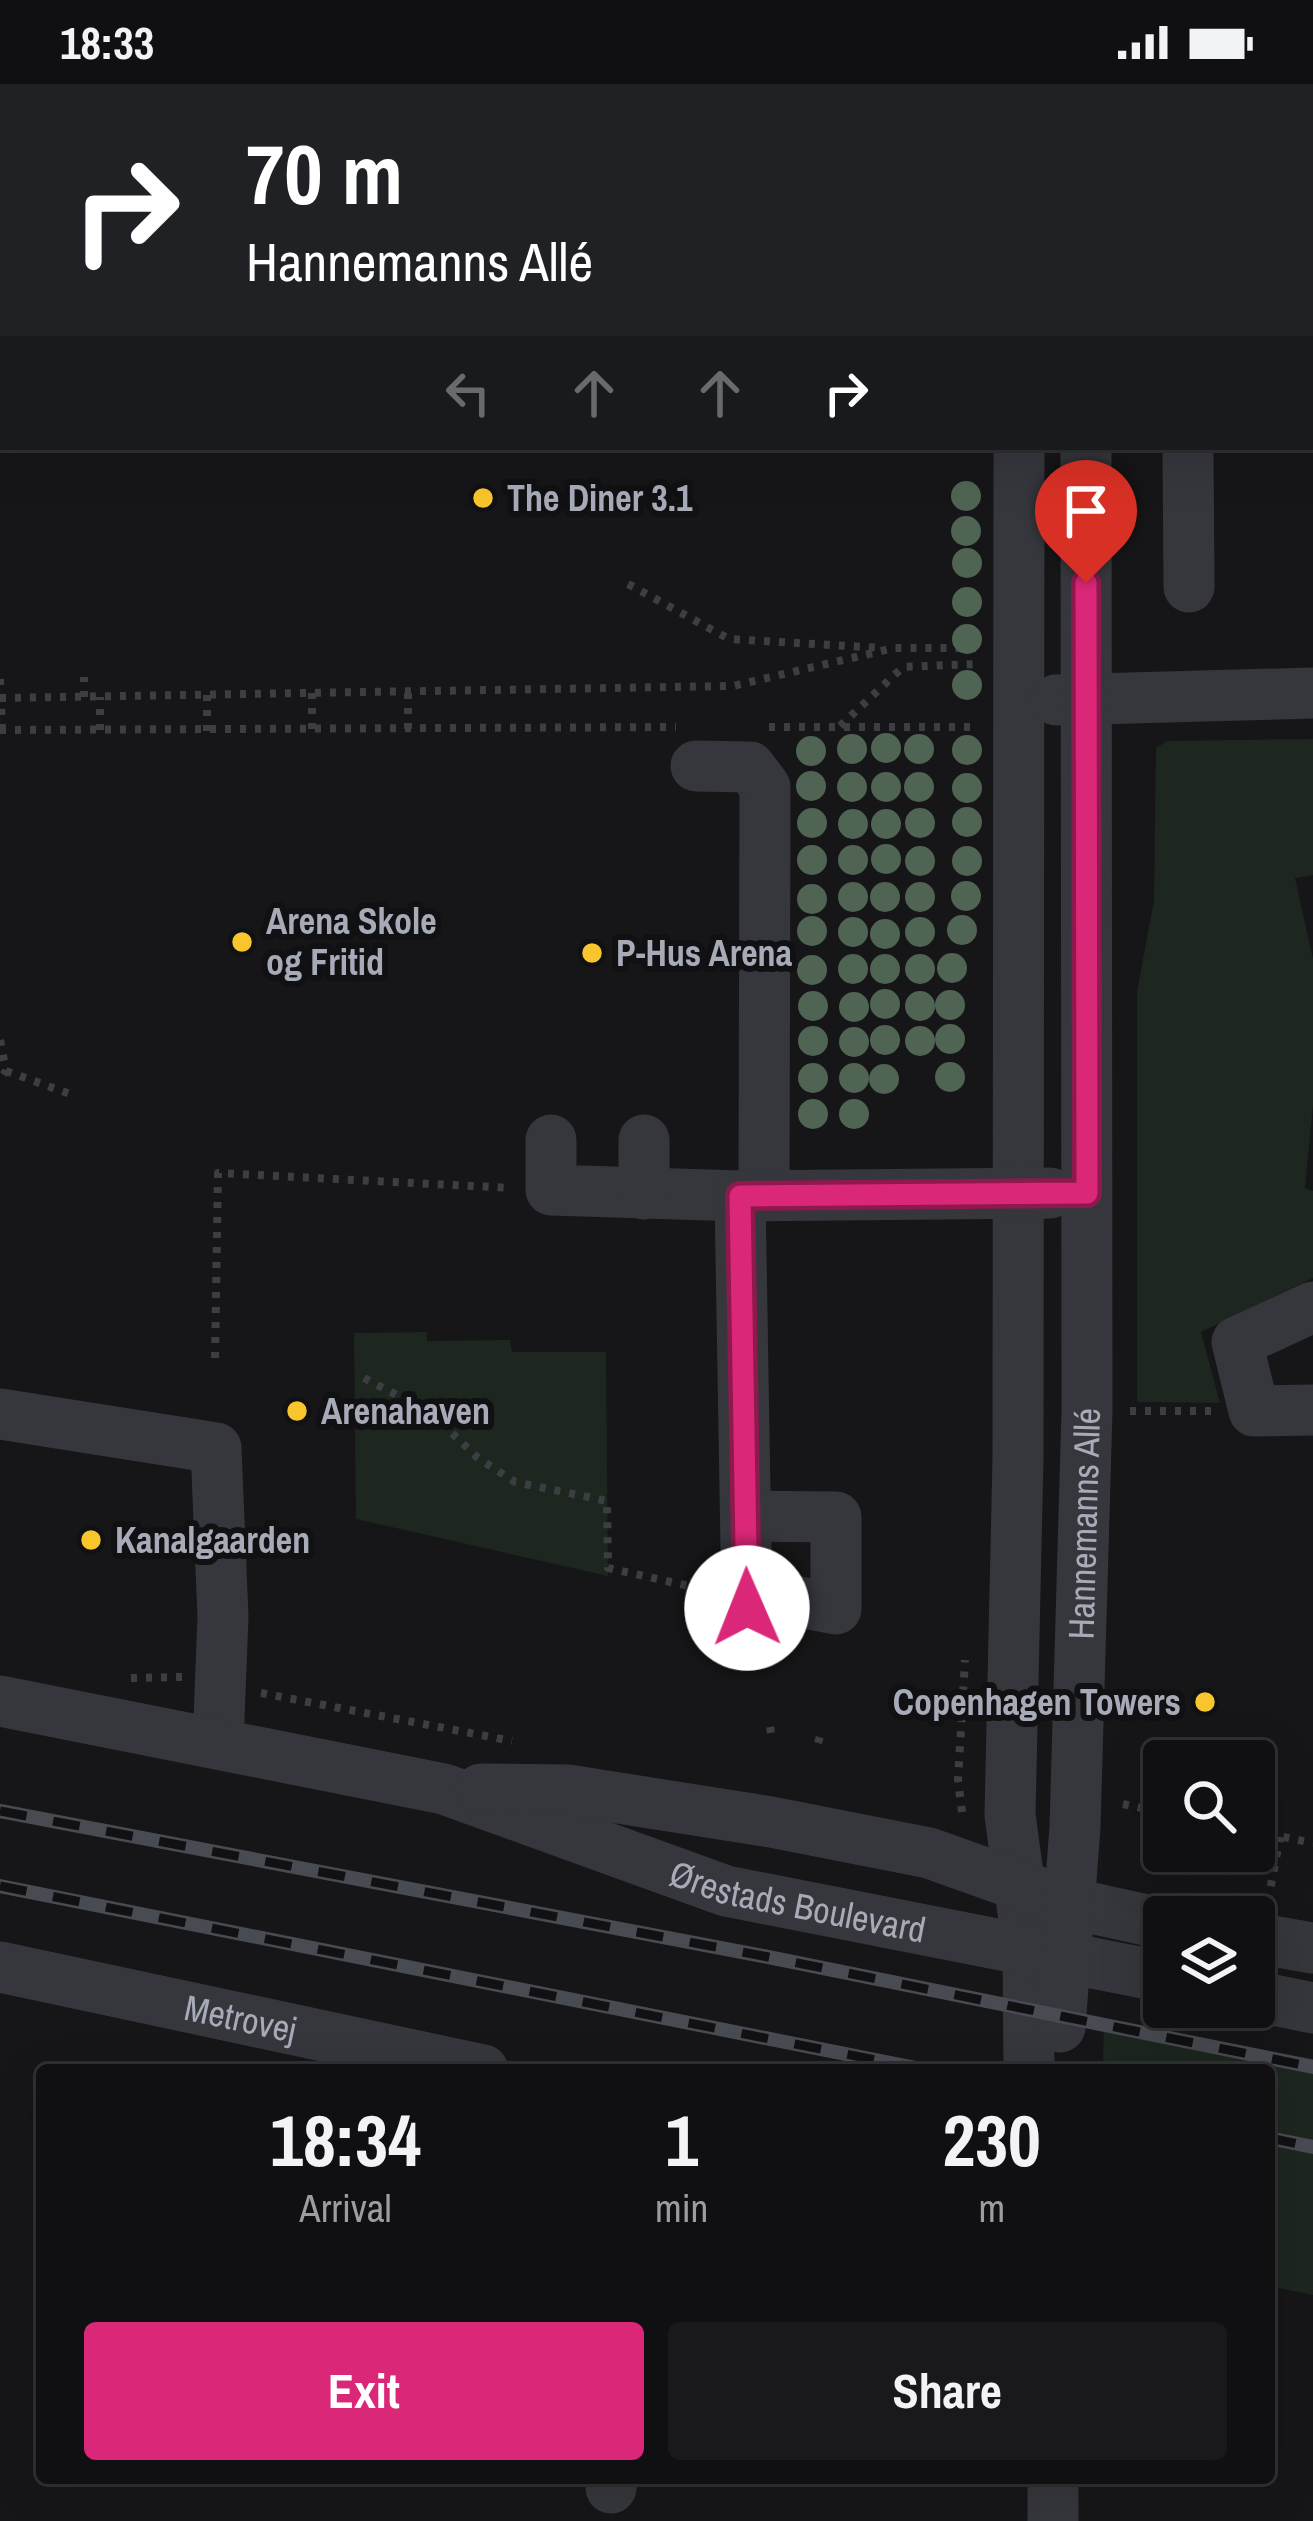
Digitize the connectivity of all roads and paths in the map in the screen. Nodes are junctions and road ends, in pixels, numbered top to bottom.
1 (1019, 450) edge
2 (1086, 450) edge
3 (1188, 450) edge
4 (628, 584) dead end
5 (1189, 587) dead end
6 (894, 648) junction
7 (1020, 649) junction
8 (970, 664) dead end
9 (84, 677) dead end
10 (0, 680) edge
11 (408, 692) junction
12 (207, 693) junction
13 (312, 693) junction
14 (1313, 693) edge
15 (84, 697) junction
16 (100, 697) junction
17 (1, 698) edge
18 (1086, 699) junction
19 (1021, 714) junction
20 (840, 726) junction
21 (749, 727) dead end
22 (408, 728) junction
23 (1, 730) edge
24 (100, 730) junction
25 (207, 730) junction
26 (312, 730) junction
27 (688, 746) joint
28 (0, 1040) edge
29 (3, 1075) edge
30 (73, 1095) dead end
31 (644, 1140) dead end
32 (551, 1165) joint
33 (1087, 1193) junction
34 (644, 1194) junction
35 (1018, 1194) junction
36 (752, 1196) junction
37 (1313, 1306) edge
38 (215, 1358) dead end
39 (364, 1378) dead end
40 (1313, 1410) edge
41 (1087, 1411) junction
42 (1255, 1411) junction
43 (0, 1414) edge
44 (759, 1500) junction
45 (746, 1596) junction
46 (113, 1678) dead end
47 (220, 1685) junction
48 (0, 1701) edge
49 (822, 1730) dead end
50 (518, 1743) dead end
51 (818, 1743) dead end
52 (218, 1744) junction
53 (444, 1789) junction
54 (1123, 1804) dead end
55 (1143, 1808) edge
56 (1275, 1836) edge
57 (1280, 1837) junction
58 (1313, 1844) edge
59 (1018, 1883) junction
60 (1266, 1896) edge
61 (1069, 1903) junction
62 (1143, 1919) edge
63 (1275, 1928) edge
64 (1313, 1948) edge
65 (1046, 1953) junction
66 (0, 1967) edge
67 (1143, 1973) edge
68 (1275, 2000) edge
69 (1313, 2008) edge
70 (455, 2064) edge
71 (1030, 2064) edge
72 (1058, 2064) edge
73 (1053, 2484) edge
74 (1053, 2521) edge

1 - 7 street, Hannemanns Allé
2 - 18 street, Hannemanns Allé
3 - 5 street
4 - 6 path
6 - 7 path
6 - 11 path
7 - 19 street, Hannemanns Allé
8 - 20 path
9 - 15 path
10 - 17 path
11 - 13 path
11 - 22 path
12 - 13 path
12 - 16 path
12 - 25 path
13 - 26 path
14 - 18 street
15 - 16 path
15 - 17 path
16 - 24 path
17 - 23 path
18 - 19 street
18 - 33 street, Hannemanns Allé
19 - 20 path
19 - 35 street, Hannemanns Allé
20 - 21 path
22 - 26 path
22 - 27 path
23 - 24 path
24 - 25 path
25 - 26 path
27 - 36 street
28 - 29 path
29 - 30 path
31 - 34 street
32 - 34 street
32 - 38 path
33 - 35 street
33 - 41 street, Hannemanns Allé
34 - 36 street
35 - 36 street
35 - 59 street, Hannemanns Allé
36 - 44 street
37 - 42 street
39 - 45 path
40 - 42 street
41 - 42 path
41 - 61 street, Hannemanns Allé
43 - 47 street
44 - 45 street
44 - 45 street
46 - 47 path
47 - 50 path
47 - 52 street
48 - 52 street, Ørestads Boulevard
49 - 51 path
52 - 53 street, Ørestads Boulevard
53 - 59 street, Ørestads Boulevard
53 - 65 street, Ørestads Boulevard
54 - 55 path
56 - 57 path
57 - 58 path
57 - 60 path
59 - 61 street, Ørestads Boulevard
59 - 65 street, Hannemanns Allé
61 - 62 street, Ørestads Boulevard
61 - 65 street, Hannemanns Allé
63 - 64 street
65 - 67 street, Ørestads Boulevard
65 - 71 street, Hannemanns Allé
65 - 72 street, Hannemanns Allé
66 - 70 street, Metrovej
68 - 69 street
73 - 74 street

